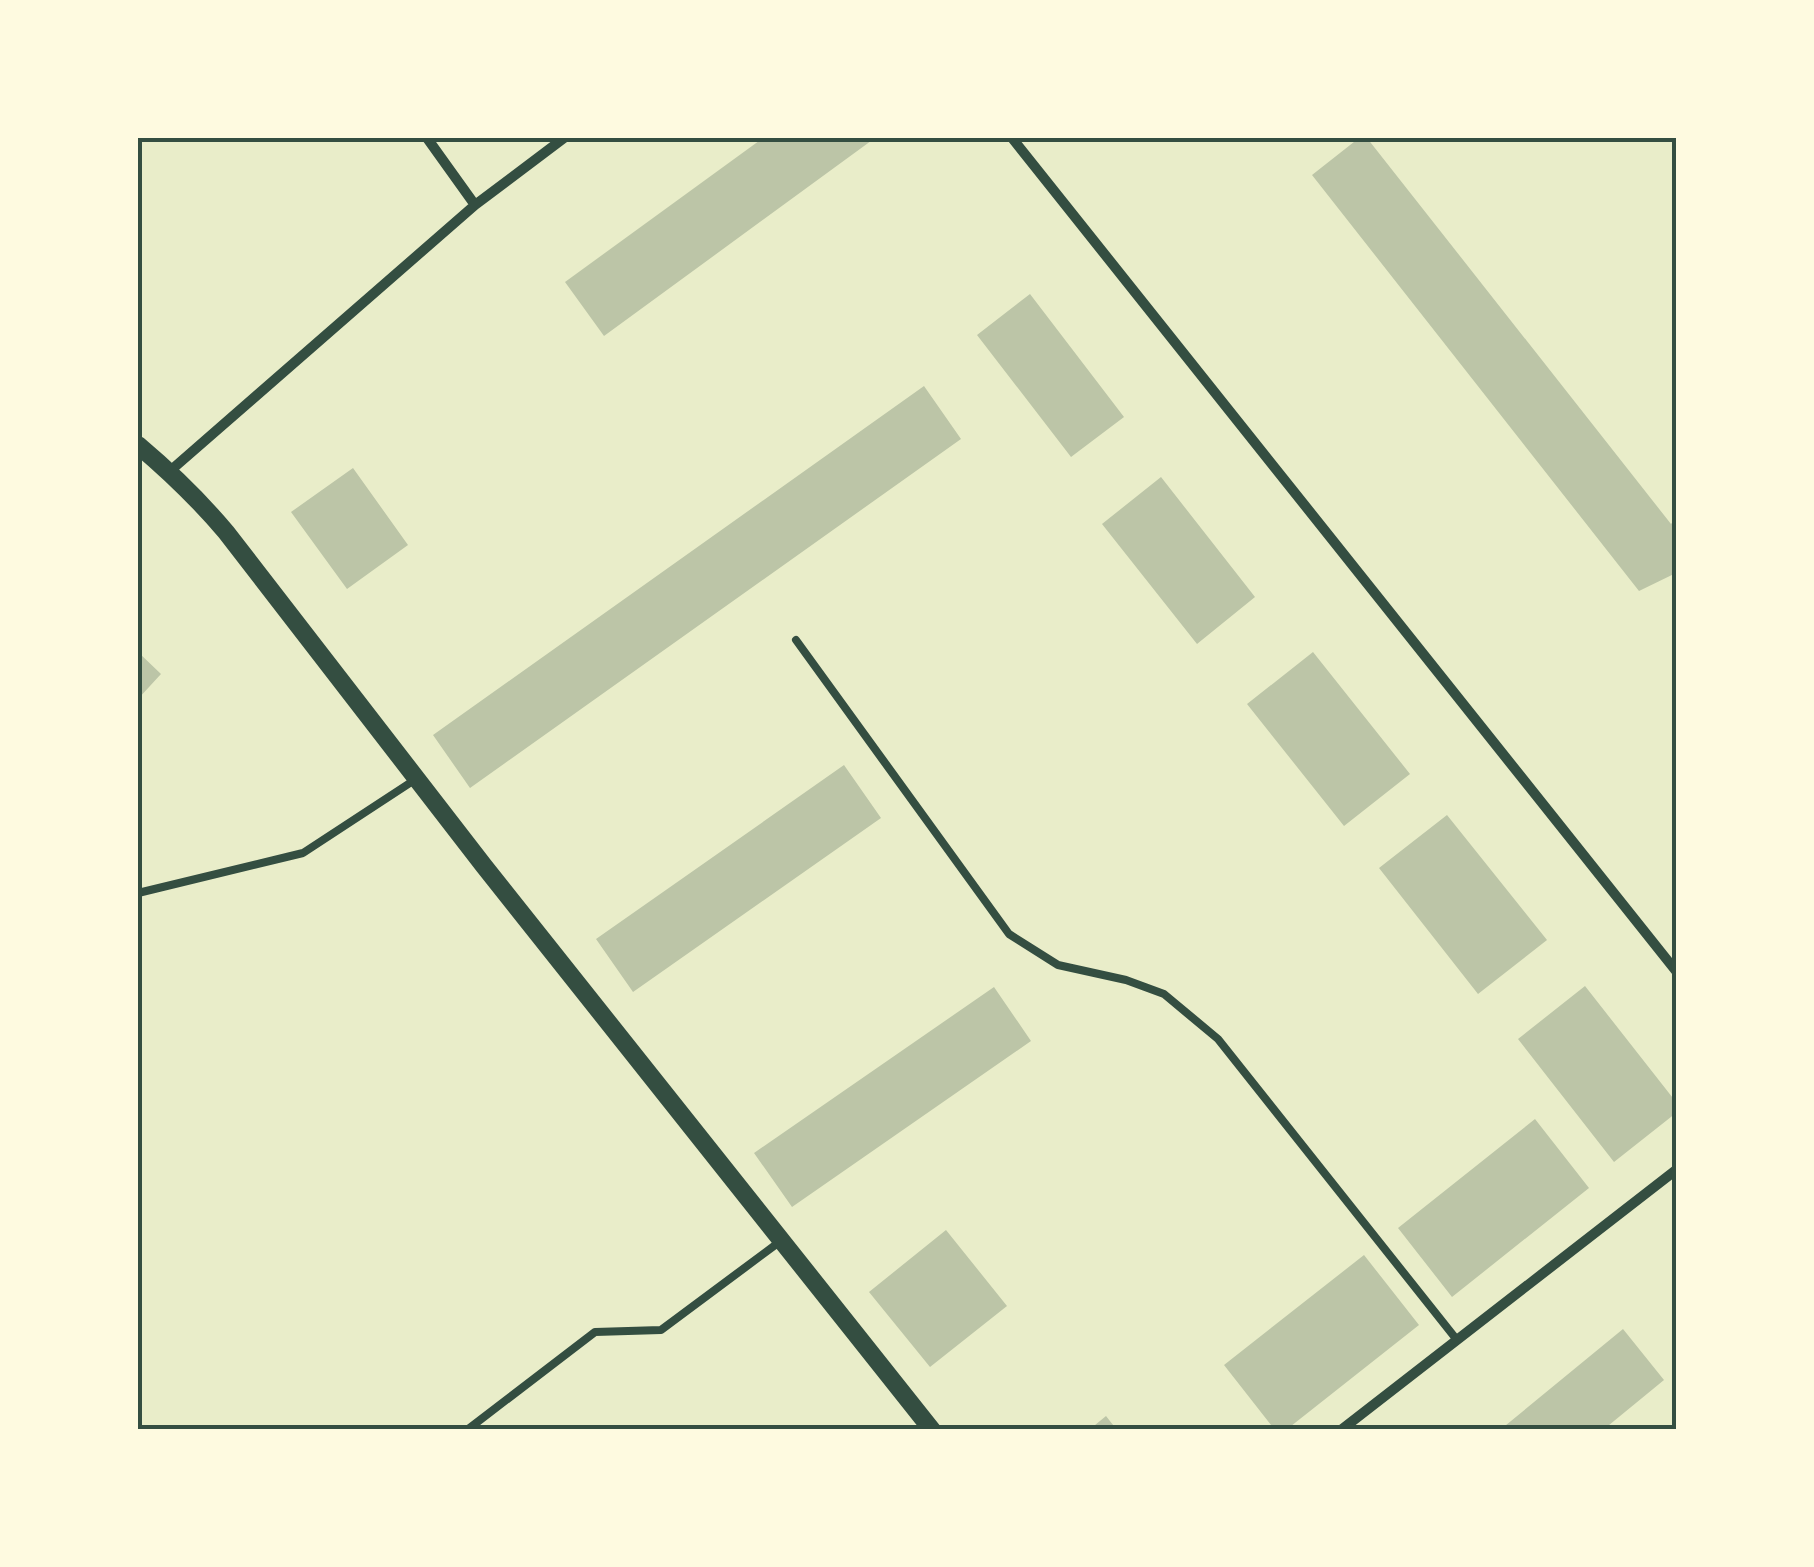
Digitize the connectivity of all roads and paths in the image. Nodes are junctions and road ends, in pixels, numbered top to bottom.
1 (427, 138) edge
2 (564, 138) edge
3 (1012, 138) edge
4 (476, 205) junction
5 (138, 445) edge
6 (170, 471) junction
7 (796, 640) dead end
8 (416, 779) junction
9 (138, 893) edge
10 (1676, 971) edge
11 (1676, 1170) edge
12 (782, 1240) junction
13 (1457, 1340) junction
14 (467, 1430) edge
15 (932, 1430) edge
16 (1341, 1430) edge

1 - 4 street
2 - 4 street
3 - 10 street
4 - 6 street
5 - 6 street
6 - 8 street
7 - 13 lane
8 - 9 lane
8 - 12 street
11 - 13 street
12 - 14 lane
12 - 15 street
13 - 16 street

